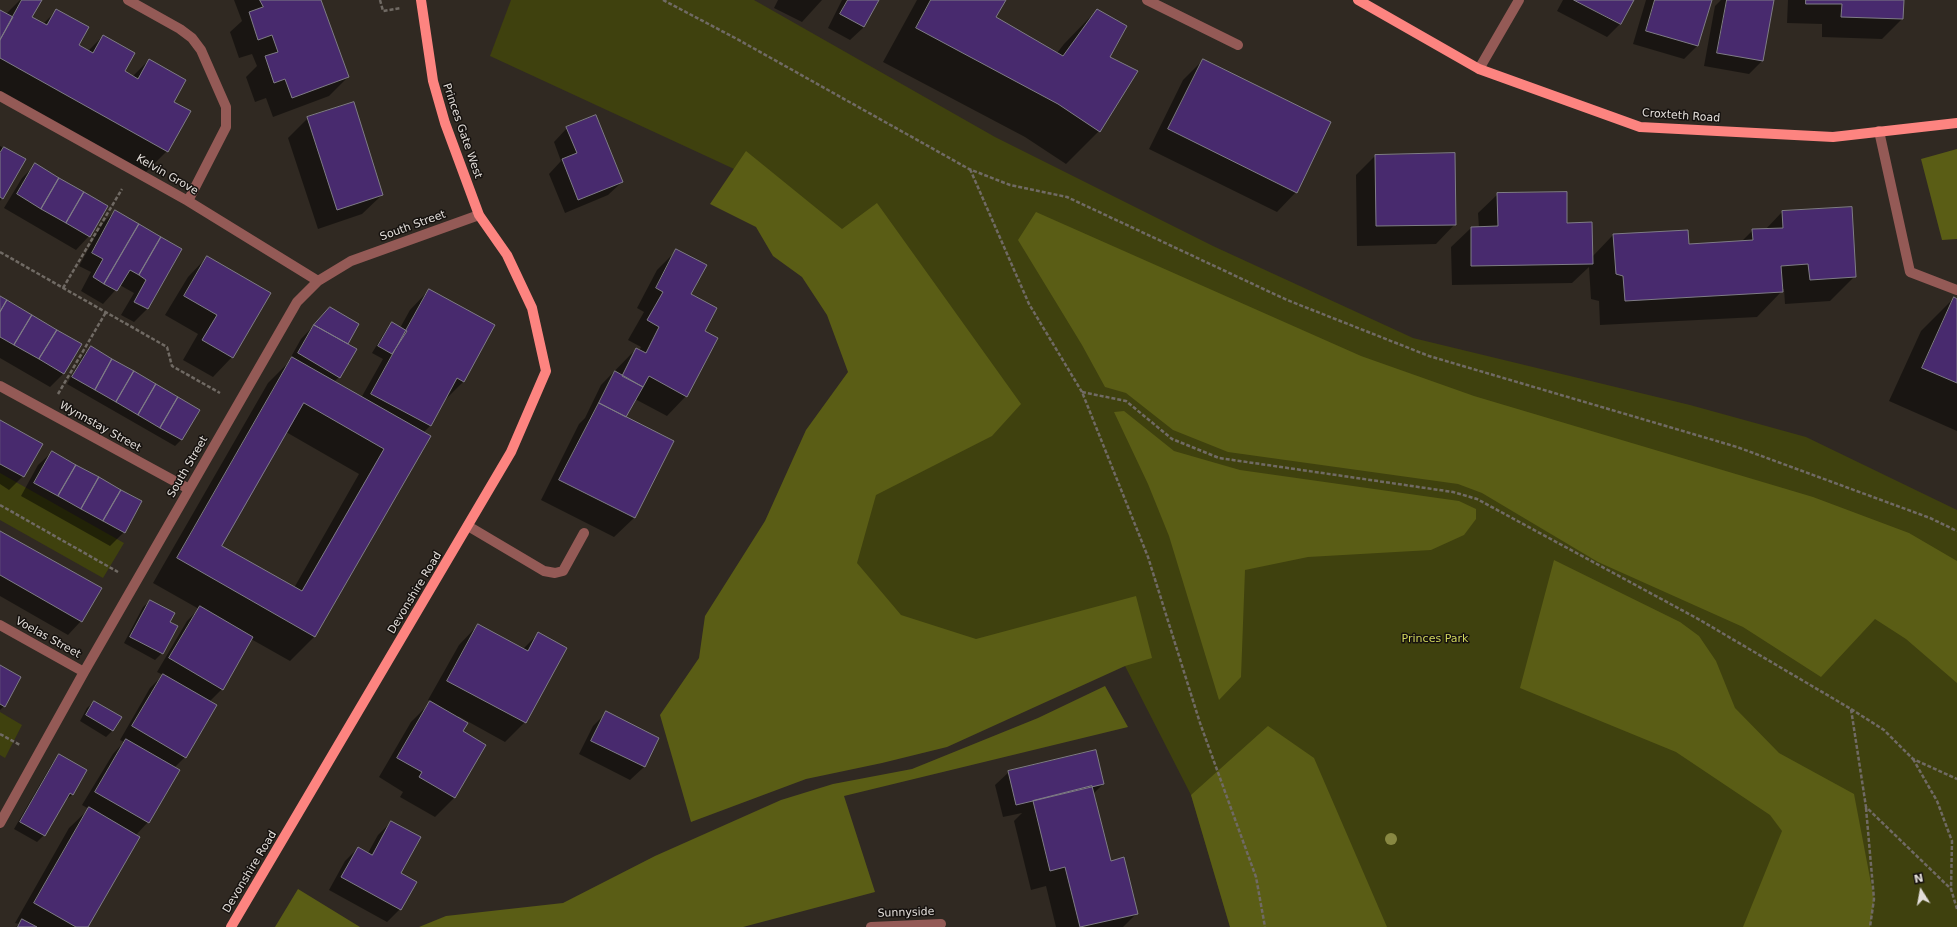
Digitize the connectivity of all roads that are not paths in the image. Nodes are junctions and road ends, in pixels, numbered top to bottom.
1 (128, 0) edge
2 (1147, 0) edge
3 (1358, 0) edge
4 (1519, 0) edge
5 (422, 1) edge
6 (1238, 45) dead end
7 (1479, 69) junction
8 (0, 96) edge
9 (1957, 123) edge
10 (1880, 131) junction
11 (188, 201) junction
12 (479, 215) junction
13 (507, 256) joint
14 (318, 281) junction
15 (1957, 290) edge
16 (0, 386) edge
17 (189, 489) junction
18 (468, 526) junction
19 (584, 533) dead end
20 (0, 625) edge
21 (84, 672) junction
22 (0, 823) edge
23 (941, 924) dead end
24 (232, 927) edge
25 (871, 927) edge

1 - 11 street
2 - 6 street
3 - 7 main road, Croxteth Road
4 - 7 street
5 - 12 main road, Princes Gate West
7 - 10 main road, Croxteth Road
8 - 11 street, Kelvin Grove
9 - 10 main road, Croxteth Road
10 - 15 street
11 - 14 street, Kelvin Grove
12 - 13 main road, Princes Gate West
12 - 14 street, South Street
13 - 18 main road, Devonshire Road
14 - 17 street, South Street
16 - 17 street, Wynnstay Street
17 - 21 street, South Street
18 - 19 street
18 - 24 main road, Devonshire Road
20 - 21 street, Voelas Street
21 - 22 street, South Street
23 - 25 street, Sunnyside

